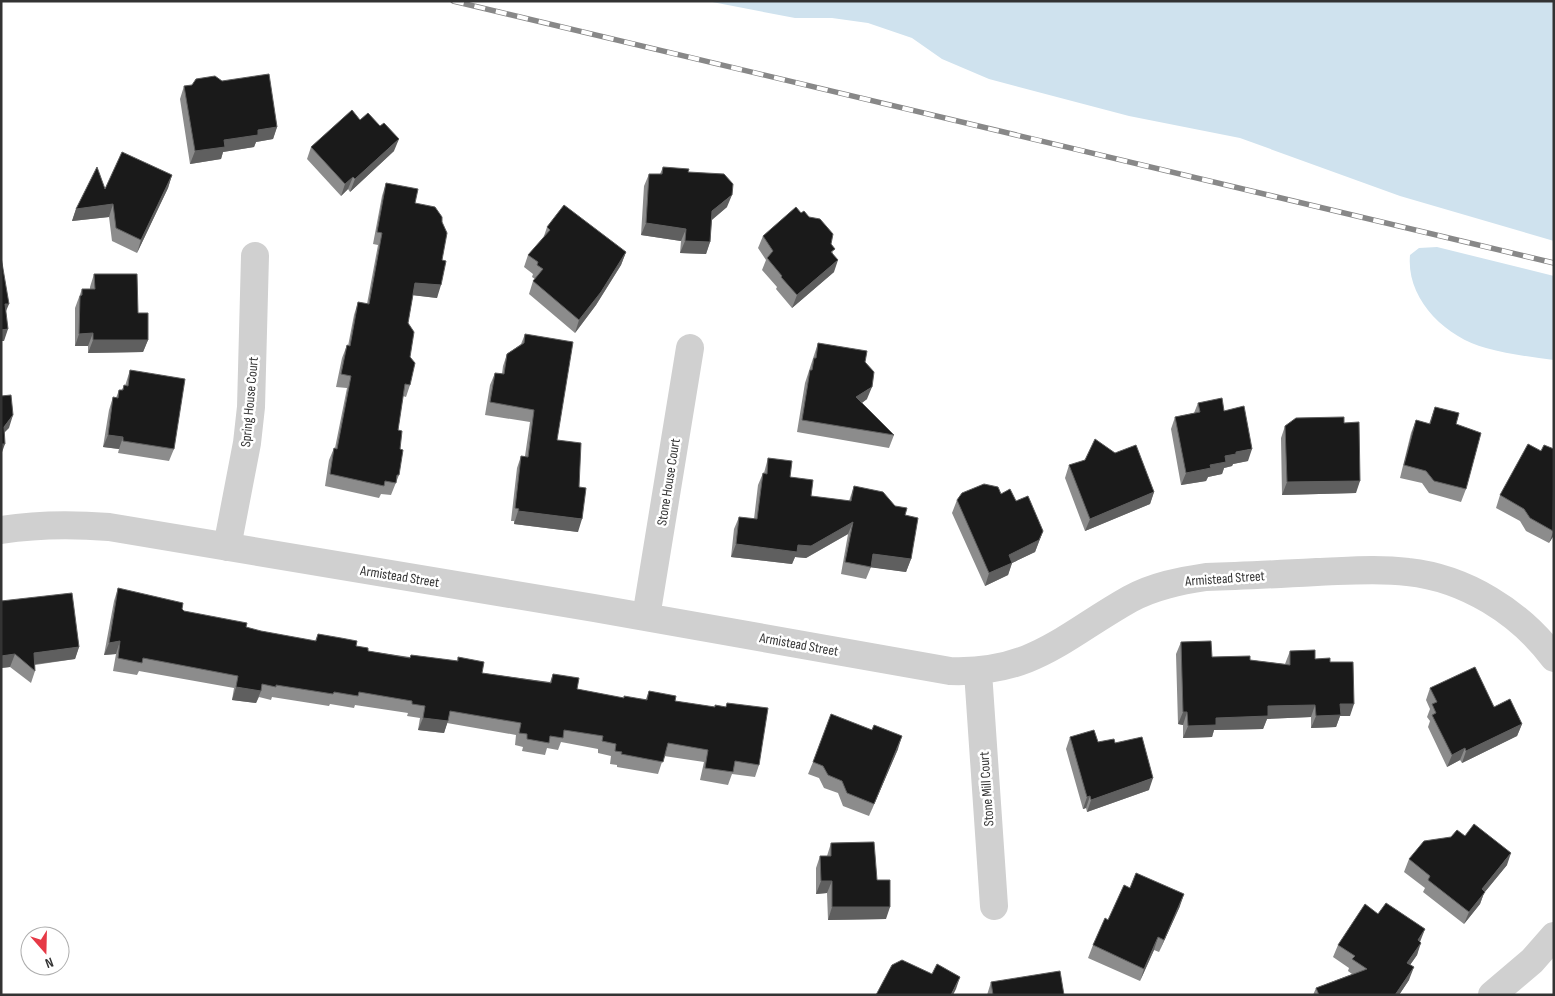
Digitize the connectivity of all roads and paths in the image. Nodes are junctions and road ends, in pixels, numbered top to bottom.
1 (255, 256) dead end
2 (690, 348) dead end
3 (1, 530) edge
4 (227, 547) junction
5 (646, 617) junction
6 (1554, 658) edge
7 (978, 672) junction
8 (994, 906) dead end
9 (1554, 936) edge
10 (1492, 995) edge

1 - 4 street, Spring House Court
2 - 5 street, Stone House Court
3 - 4 street, Armistead Street
4 - 5 street, Armistead Street
5 - 7 street, Armistead Street
6 - 7 street, Armistead Street
7 - 8 street, Stone Mill Court
9 - 10 street

